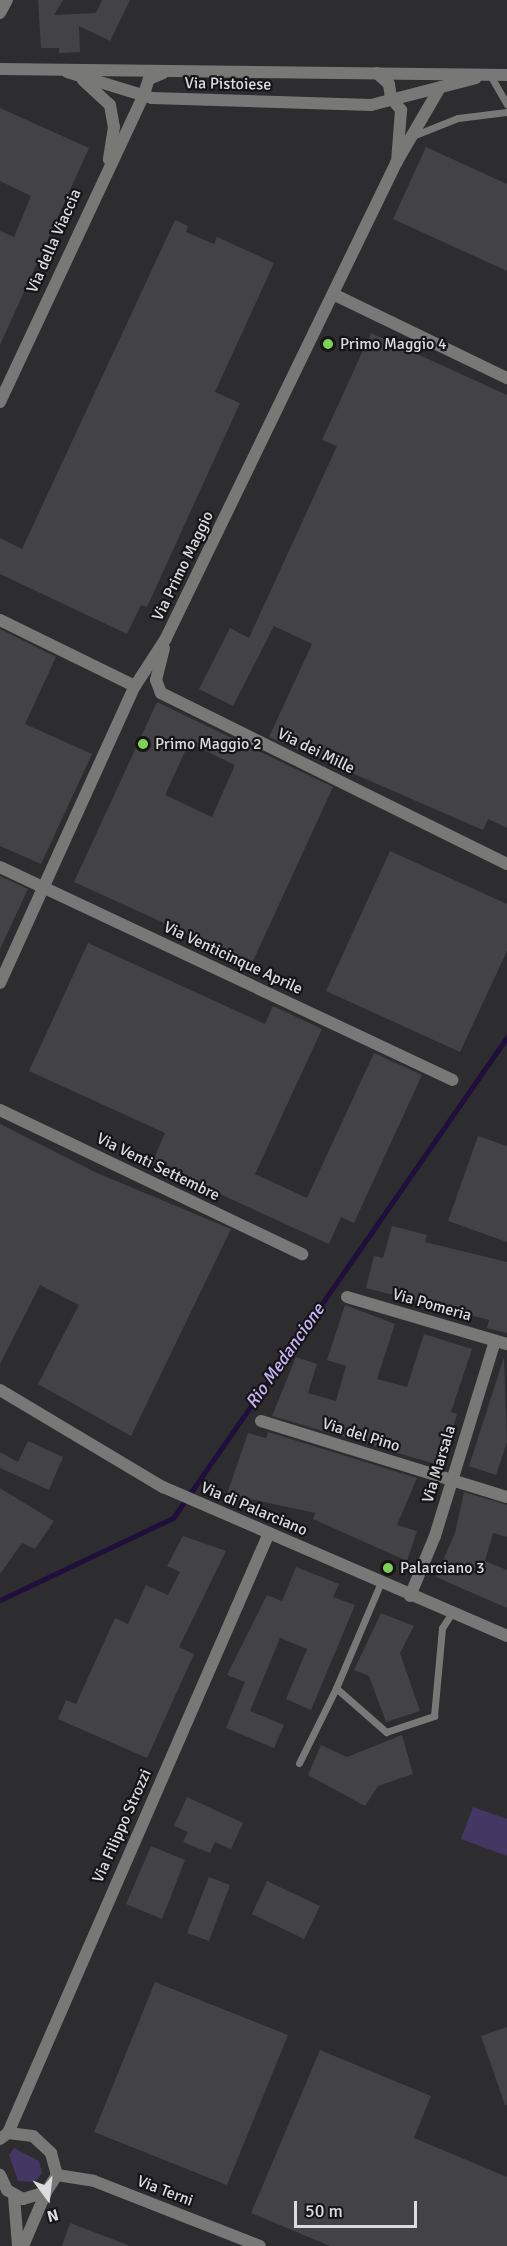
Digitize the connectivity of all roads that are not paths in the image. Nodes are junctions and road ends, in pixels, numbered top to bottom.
1 (7, 0) edge
2 (0, 14) edge
3 (0, 69) edge
4 (65, 72) junction
5 (168, 72) junction
6 (377, 73) junction
7 (488, 75) junction
8 (507, 75) edge
9 (439, 89) junction
10 (143, 97) junction
11 (391, 98) junction
12 (507, 105) edge
13 (507, 112) edge
14 (413, 137) junction
15 (108, 163) junction
16 (396, 163) junction
17 (335, 295) junction
18 (507, 378) edge
19 (3, 389) edge
20 (0, 402) edge
21 (0, 620) edge
22 (166, 638) junction
23 (135, 686) junction
24 (507, 864) edge
25 (0, 867) edge
26 (45, 887) junction
27 (0, 983) edge
28 (452, 1080) dead end
29 (0, 1110) edge
30 (302, 1254) dead end
31 (347, 1297) dead end
32 (501, 1342) edge
33 (0, 1390) edge
34 (261, 1421) dead end
35 (451, 1481) junction
36 (507, 1497) edge
37 (269, 1533) junction
38 (381, 1582) junction
39 (411, 1596) junction
40 (453, 1611) junction
41 (507, 1636) edge
42 (336, 1688) junction
43 (299, 1763) dead end
44 (3, 2135) edge
45 (0, 2175) edge
46 (57, 2175) junction
47 (45, 2193) junction
48 (14, 2196) junction
49 (18, 2246) edge
50 (23, 2246) edge
51 (260, 2246) edge

1 - 2 street
3 - 4 street, Via Pistoiese
4 - 5 street, Via Pistoiese
4 - 10 street, Via Pistoiese
4 - 15 street
5 - 6 street, Via Pistoiese
5 - 10 street, Via della Viaccia
6 - 7 street, Via Pistoiese
6 - 11 street
7 - 8 street, Via Pistoiese
7 - 9 street, Via Pistoiese
7 - 12 lane
9 - 11 street, Via Pistoiese
9 - 14 street, Via Primo Maggio
10 - 11 street, Via Pistoiese
10 - 15 street, Via della Viaccia
11 - 16 street, Via Primo Maggio
13 - 14 lane
14 - 16 street, Via Primo Maggio
15 - 19 street, Via della Viaccia
16 - 17 street, Via Primo Maggio
17 - 18 street
17 - 22 street, Via Primo Maggio
19 - 20 street, Via della Viaccia
21 - 23 street
22 - 23 street, Via Primo Maggio
22 - 24 street, Via dei Mille
23 - 26 street, Via Primo Maggio
25 - 26 street, Via Venticinque Aprile
26 - 27 street, Via Primo Maggio
26 - 28 street, Via Venticinque Aprile
29 - 30 street, Via Venti Settembre
31 - 32 street, Via Pomeria
32 - 35 street, Via Marsala
33 - 37 street, Via di Palarciano
34 - 35 street, Via del Pino
35 - 36 street, Via del Pino
35 - 39 street, Via Marsala
37 - 38 street, Via di Palarciano
37 - 44 street, Via Filippo Strozzi
38 - 39 street, Via di Palarciano
38 - 42 lane
39 - 40 street, Via di Palarciano
40 - 41 street, Via di Palarciano
40 - 42 lane
42 - 43 lane
44 - 46 street
45 - 48 street
46 - 47 street
46 - 51 street, Via Terni
47 - 48 street
47 - 50 street
48 - 49 street

